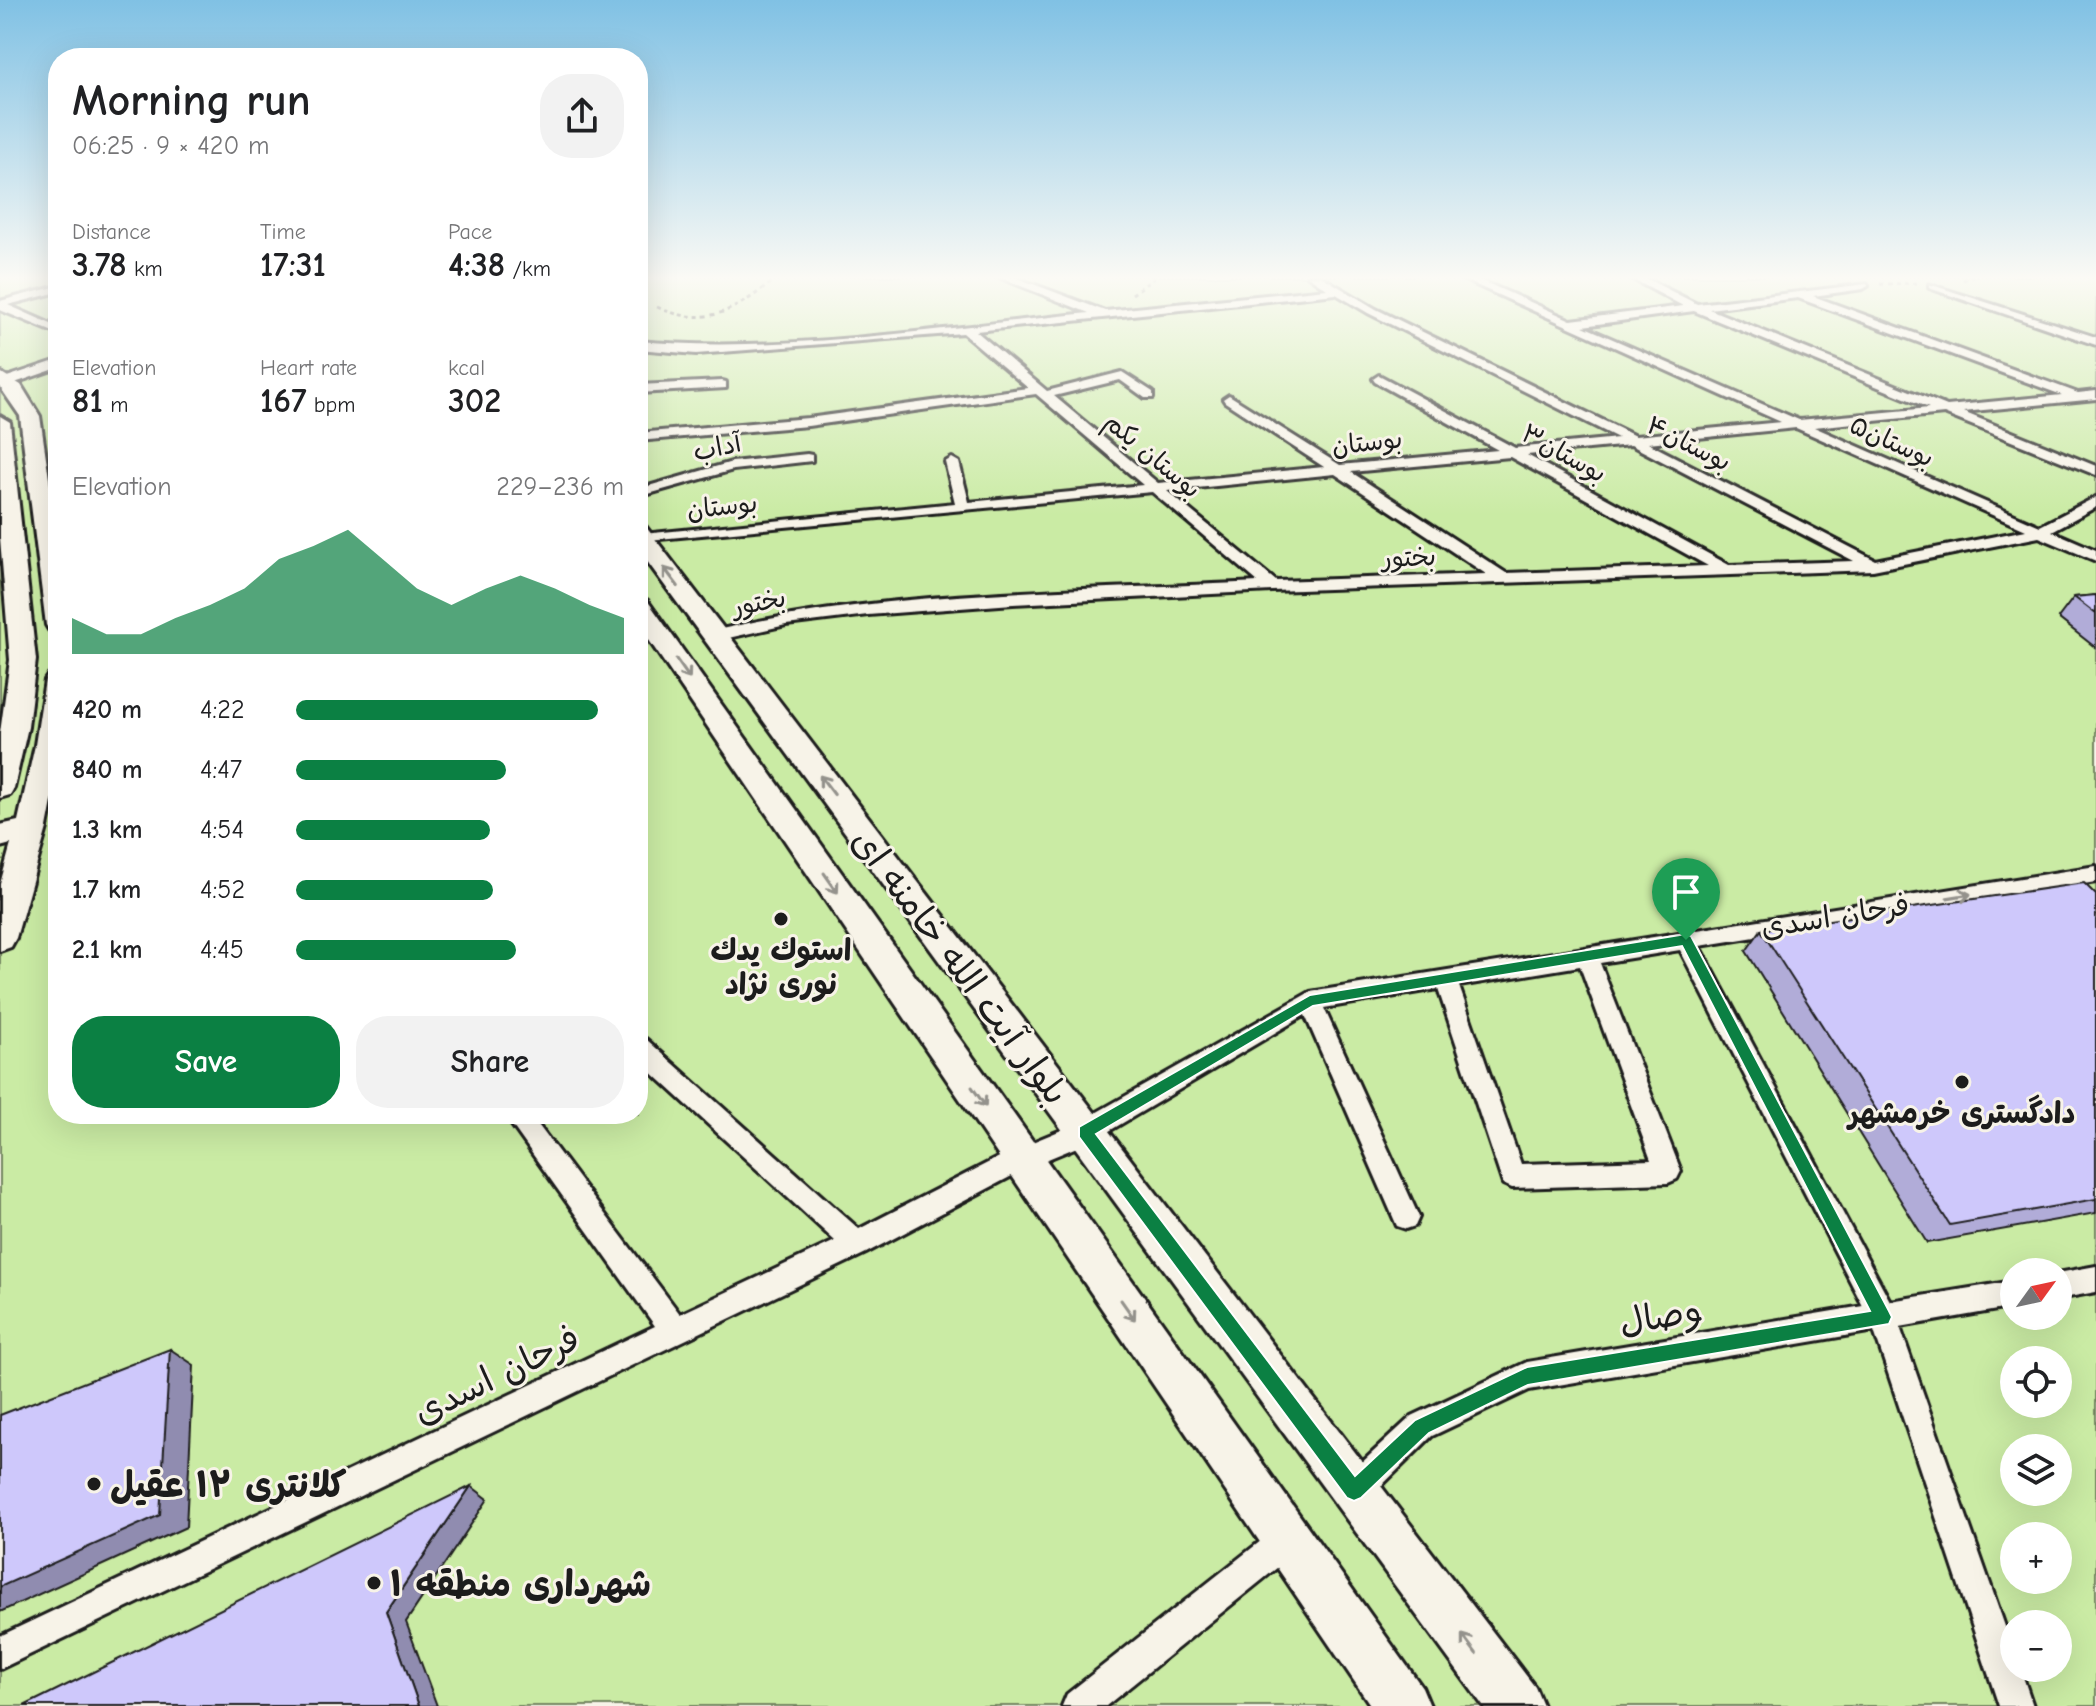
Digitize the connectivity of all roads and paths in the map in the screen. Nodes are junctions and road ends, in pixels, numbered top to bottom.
1 (998, 356) edge
2 (1466, 356) edge
3 (1639, 356) edge
4 (1811, 356) edge
5 (1966, 356) edge
6 (48, 367) edge
7 (1379, 379) dead end
8 (3, 380) edge
9 (722, 385) dead end
10 (648, 389) edge
11 (1041, 392) junction
12 (1149, 395) dead end
13 (2096, 395) edge
14 (2079, 397) junction
15 (1229, 399) dead end
16 (1941, 410) junction
17 (0, 422) edge
18 (1794, 425) junction
19 (648, 436) edge
20 (1634, 441) junction
21 (1512, 452) junction
22 (807, 458) dead end
23 (952, 462) dead end
24 (1336, 469) junction
25 (2096, 471) edge
26 (1154, 488) junction
27 (648, 490) edge
28 (2096, 501) edge
29 (963, 507) junction
30 (2040, 532) junction
31 (48, 534) edge
32 (648, 534) edge
33 (648, 546) edge
34 (2096, 556) edge
35 (1873, 565) junction
36 (1726, 570) junction
37 (1503, 578) junction
38 (1272, 586) junction
39 (648, 619) edge
40 (715, 636) junction
41 (48, 751) edge
42 (0, 788) edge
43 (32, 828) junction
44 (0, 836) edge
45 (2096, 874) edge
46 (0, 938) edge
47 (1686, 940) junction
48 (1587, 956) junction
49 (1446, 979) junction
50 (1310, 1001) junction
51 (648, 1055) edge
52 (523, 1124) edge
53 (1085, 1132) junction
54 (1022, 1158) junction
55 (1406, 1217) dead end
56 (857, 1244) junction
57 (2096, 1279) edge
58 (2072, 1283) edge
59 (2000, 1296) edge
60 (1883, 1317) junction
61 (675, 1331) junction
62 (1354, 1491) junction
63 (1287, 1540) junction
64 (0, 1653) edge
65 (1079, 1706) edge
66 (1403, 1706) edge
67 (1516, 1706) edge
68 (2016, 1706) edge

1 - 11 street, بوستان یکم
2 - 20 street, بوستان۴
3 - 18 street, بوستان۵
4 - 16 street
5 - 14 street
6 - 8 street
7 - 21 street, بوستان۳
8 - 31 main road
9 - 10 street
11 - 12 street
11 - 19 street
11 - 26 street, بوستان یکم
13 - 14 street, بوستان
14 - 16 street, بوستان
15 - 24 street
16 - 18 street, بوستان
16 - 25 street
17 - 42 main road
18 - 20 street, بوستان
18 - 30 street, بوستان۵
20 - 21 street, بوستان
20 - 35 street, بوستان۴
21 - 24 street, بوستان
21 - 36 street, بوستان۳
22 - 27 street, آداب
23 - 29 street
24 - 26 street, بوستان
24 - 37 street
26 - 29 street, بوستان
26 - 38 street, بوستان یکم
28 - 30 street, بختور
29 - 32 street, بوستان
30 - 34 street, بوستان۵
30 - 35 street, بختور
40 -> 33 main road, بلوار آیت الله خامنه ای
35 - 36 street, بختور
36 - 37 street, بختور
37 - 38 street, بختور
38 - 40 street, بختور
39 -> 54 main road, بلوار آیت الله خامنه ای
53 -> 40 main road, بلوار آیت الله خامنه ای
41 - 43 main road
43 - 44 main road
43 - 46 main road
47 -> 45 street, فرحان اسدی
47 - 48 street, فرحان اسدی
47 - 60 street
48 - 49 street, فرحان اسدی
48 - 49 street
49 - 50 street, فرحان اسدی
50 - 53 street, فرحان اسدی
50 - 55 street
51 - 56 street
52 - 61 street
53 - 54 street, فرحان اسدی
53 - 62 main road, بلوار آیت الله خامنه ای
54 - 56 street, فرحان اسدی
54 -> 63 main road, بلوار آیت الله خامنه ای
56 - 61 street, فرحان اسدی
57 - 58 street
59 - 60 street, وصال
60 - 62 street, وصال
60 - 68 street
61 - 64 street, فرحان اسدی
67 -> 62 main road, بلوار آیت الله خامنه ای
63 - 65 street
63 - 66 main road, بلوار آیت الله خامنه ای

